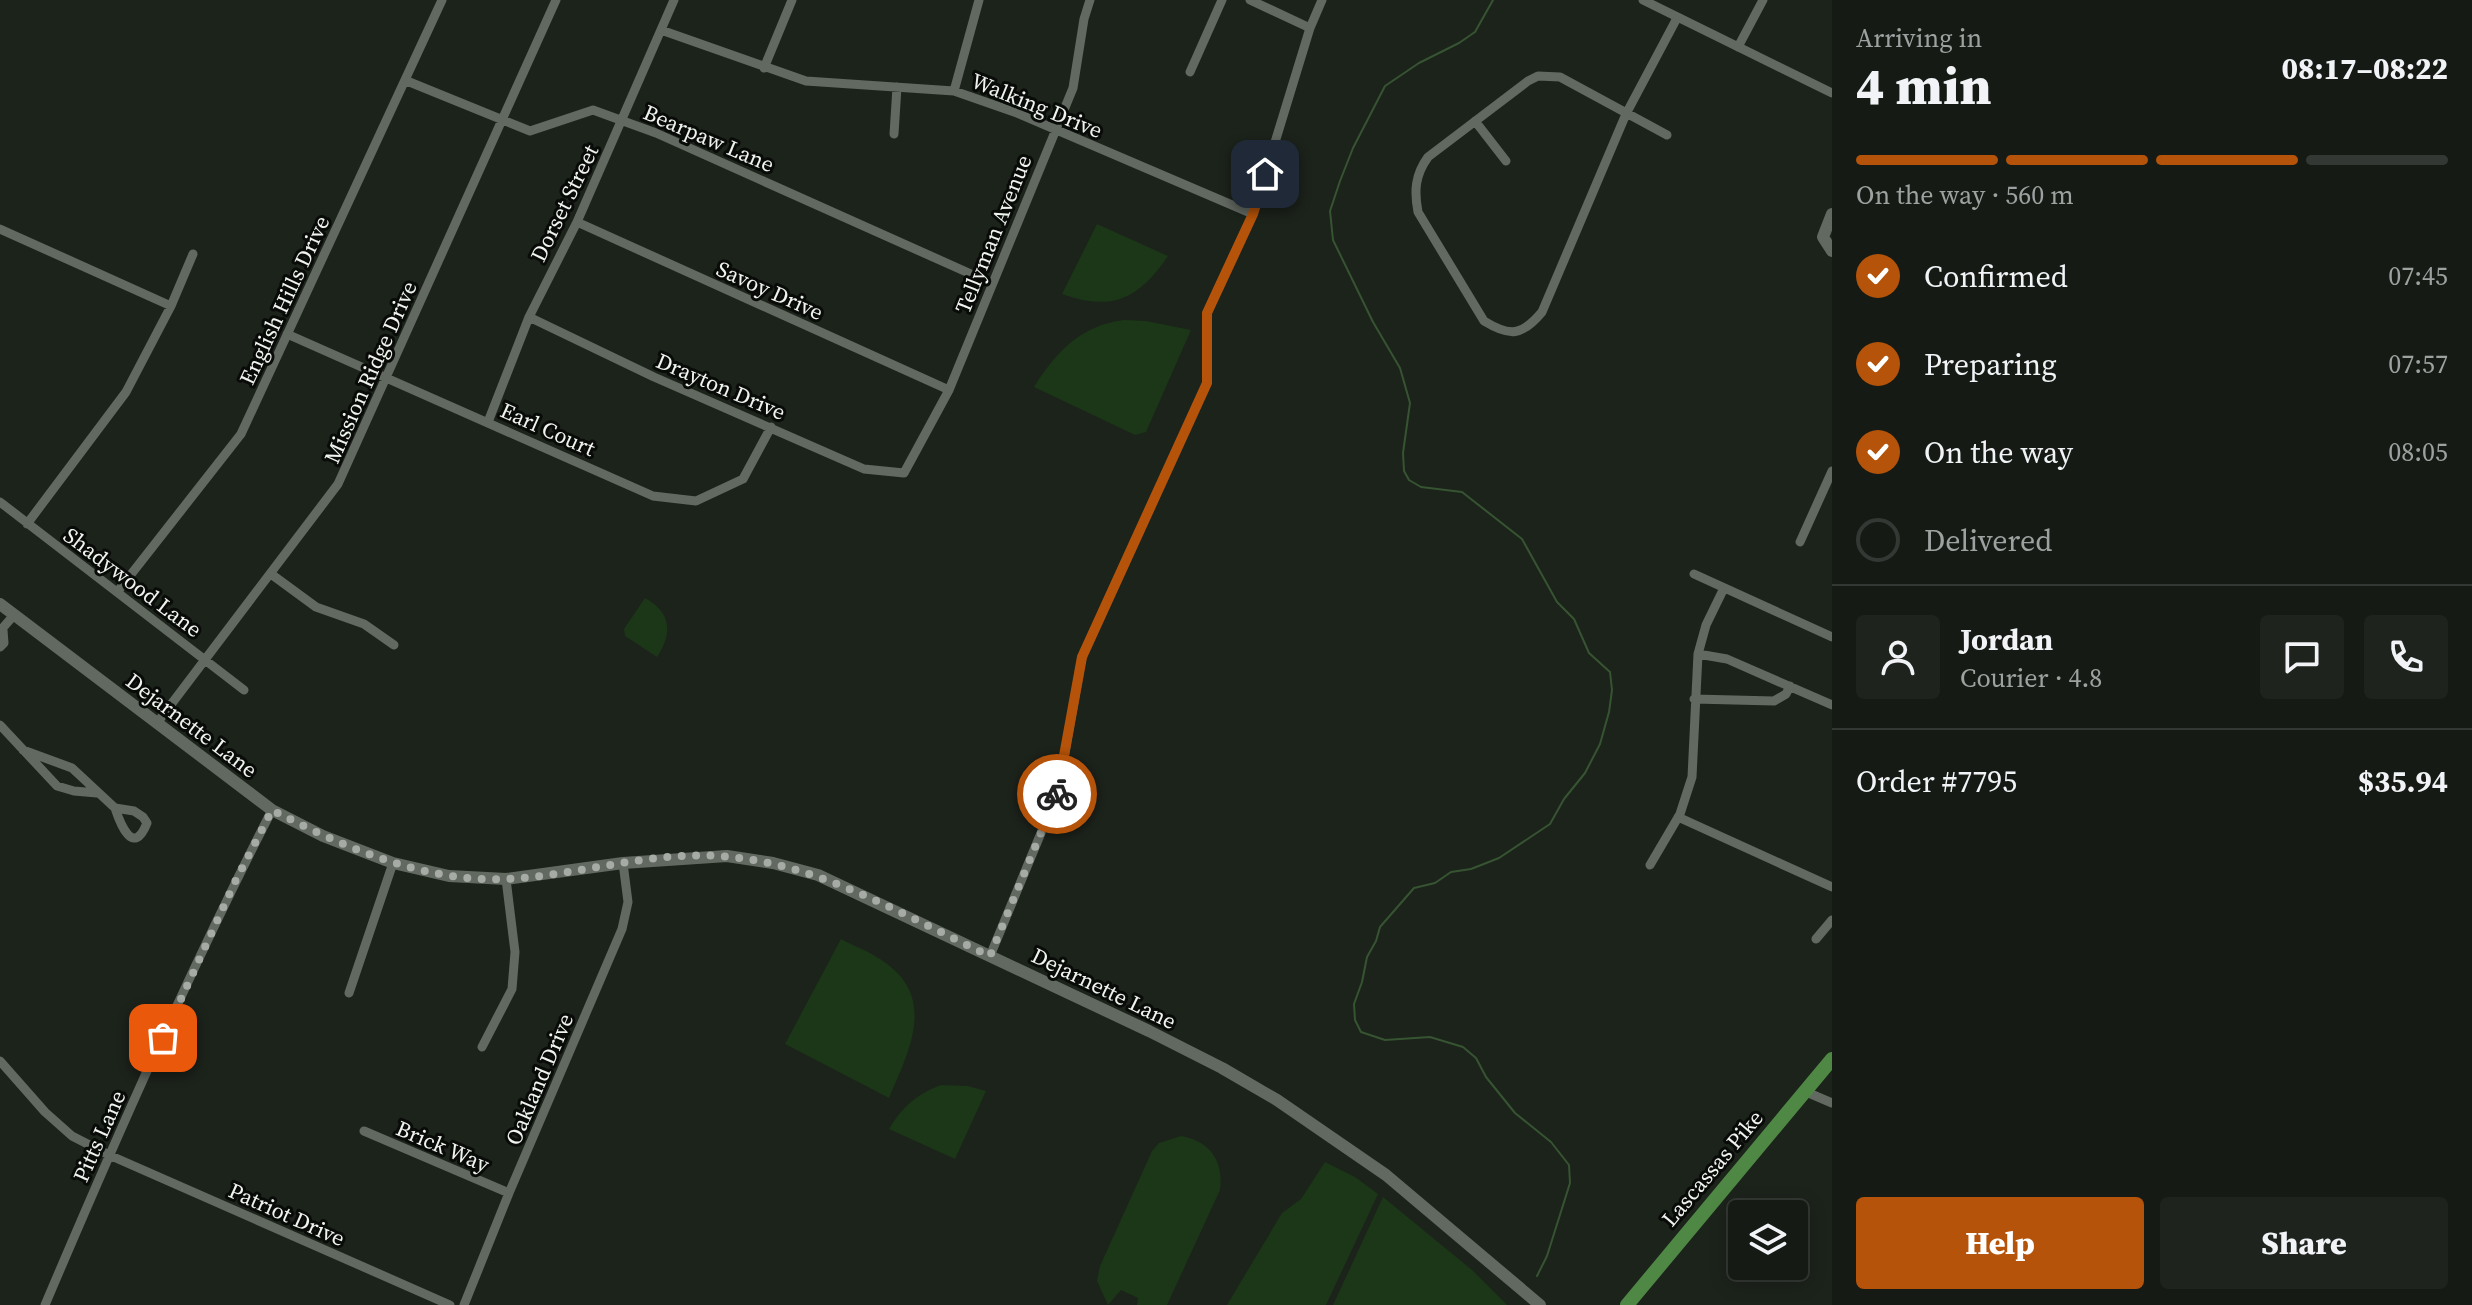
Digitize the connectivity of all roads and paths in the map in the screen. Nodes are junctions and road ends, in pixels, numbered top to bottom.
1 (442, 0) edge
2 (556, 0) edge
3 (674, 0) edge
4 (792, 0) edge
5 (979, 0) edge
6 (1090, 0) edge
7 (1222, 0) edge
8 (1250, 0) edge
9 (1322, 0) edge
10 (1643, 0) edge
11 (1763, 0) edge
12 (1677, 18) junction
13 (1310, 28) junction
14 (661, 30) junction
15 (1738, 47) junction
16 (764, 68) junction
17 (1190, 72) dead end
18 (407, 81) junction
19 (897, 87) junction
20 (954, 91) junction
21 (1832, 93) edge
22 (1626, 114) junction
23 (503, 120) junction
24 (623, 121) junction
25 (1475, 121) junction
26 (1055, 130) junction
27 (894, 134) dead end
28 (1667, 135) dead end
29 (1506, 161) dead end
30 (1253, 214) junction
31 (1832, 214) edge
32 (577, 222) junction
33 (0, 229) edge
34 (1832, 251) edge
35 (193, 254) dead end
36 (991, 283) junction
37 (171, 306) junction
38 (529, 317) junction
39 (287, 334) junction
40 (387, 378) junction
41 (949, 390) junction
42 (488, 422) junction
43 (771, 427) junction
44 (1832, 471) edge
45 (904, 473) joint
46 (0, 502) edge
47 (27, 524) junction
48 (1800, 542) dead end
49 (271, 574) junction
50 (1694, 574) dead end
51 (1724, 588) junction
52 (118, 591) junction
53 (0, 604) edge
54 (14, 615) junction
55 (2, 631) edge
56 (1832, 637) edge
57 (394, 645) dead end
58 (0, 647) edge
59 (1698, 654) junction
60 (205, 660) junction
61 (1790, 686) junction
62 (244, 690) dead end
63 (1694, 699) junction
64 (1832, 705) edge
65 (157, 723) junction
66 (0, 725) edge
67 (23, 750) junction
68 (97, 793) junction
69 (115, 808) dead end
70 (272, 810) junction
71 (1678, 817) junction
72 (393, 863) junction
73 (623, 863) junction
74 (1650, 865) dead end
75 (506, 879) junction
76 (1832, 887) edge
77 (1832, 920) edge
78 (1816, 939) dead end
79 (990, 956) junction
80 (349, 993) dead end
81 (482, 1047) dead end
82 (1832, 1059) edge
83 (0, 1061) edge
84 (1804, 1091) junction
85 (1832, 1103) edge
86 (364, 1131) dead end
87 (109, 1155) junction
88 (509, 1193) junction
89 (45, 1305) edge
90 (450, 1305) edge
91 (464, 1305) edge
92 (1540, 1305) edge
93 (1627, 1305) edge

1 - 18 street, English Hills Drive
2 - 23 street, Mission Ridge Drive
3 - 14 street, Dorset Street
4 - 16 street
5 - 20 street
6 - 26 street, Tellyman Avenue
7 - 17 street
8 - 13 street
9 - 13 street
10 - 12 street
11 - 15 street
12 - 15 street
12 - 22 street
13 - 30 street
14 - 16 street, Walking Drive
14 - 24 street, Dorset Street
15 - 21 street
16 - 19 street, Walking Drive
18 - 23 street, Bearpaw Lane
18 - 39 street, English Hills Drive
19 - 20 street, Walking Drive
19 - 27 street
20 - 26 street, Walking Drive
22 - 25 street
22 - 25 street
22 - 28 street
23 - 24 street, Bearpaw Lane
23 - 40 street, Mission Ridge Drive
24 - 32 street, Dorset Street
24 - 36 street, Bearpaw Lane
25 - 29 street
26 - 30 street, Walking Drive
26 - 36 street, Tellyman Avenue
30 - 79 street
31 - 34 main road
32 - 38 street, Dorset Street
32 - 41 street, Savoy Drive
33 - 37 street
35 - 37 street
36 - 41 street, Tellyman Avenue
37 - 47 street
38 - 42 street, Dorset Street
38 - 43 street, Drayton Drive
39 - 40 street, Earl Court
39 - 52 street, English Hills Drive
40 - 42 street, Earl Court
40 - 49 street, Mission Ridge Drive
41 - 45 street, Tellyman Avenue
42 - 43 street, Earl Court
43 - 45 street, Drayton Drive
44 - 48 street
46 - 47 street, Shadywood Lane
47 - 52 street, Shadywood Lane
49 - 57 street
49 - 60 street, Mission Ridge Drive
50 - 51 street
51 - 56 street
51 - 59 street
52 - 60 street, Shadywood Lane
53 - 54 main road, Dejarnette Lane
54 - 55 street
54 - 65 main road, Dejarnette Lane
55 - 58 street
59 - 61 street
59 - 63 street
60 - 62 street, Shadywood Lane
60 - 65 street, Mission Ridge Drive
61 - 63 street
61 - 64 street
63 - 71 street
65 - 70 main road, Dejarnette Lane
66 - 67 street
67 - 68 street
67 - 68 street
68 - 69 street
70 - 72 main road, Dejarnette Lane
70 - 87 street, Pitts Lane
71 - 74 street
71 - 76 street
72 - 75 main road, Dejarnette Lane
72 - 80 street
73 - 75 main road, Dejarnette Lane
73 - 79 main road, Dejarnette Lane
73 - 88 street, Oakland Drive
75 - 81 street
77 - 78 street
79 - 92 main road, Dejarnette Lane
82 - 84 main road, Lascassas Pike
83 - 87 street, Patriot Drive
84 - 85 street
84 - 93 main road, Lascassas Pike
86 - 88 street, Brick Way
87 - 89 street, Pitts Lane
87 - 90 street, Patriot Drive
88 - 91 street, Oakland Drive

